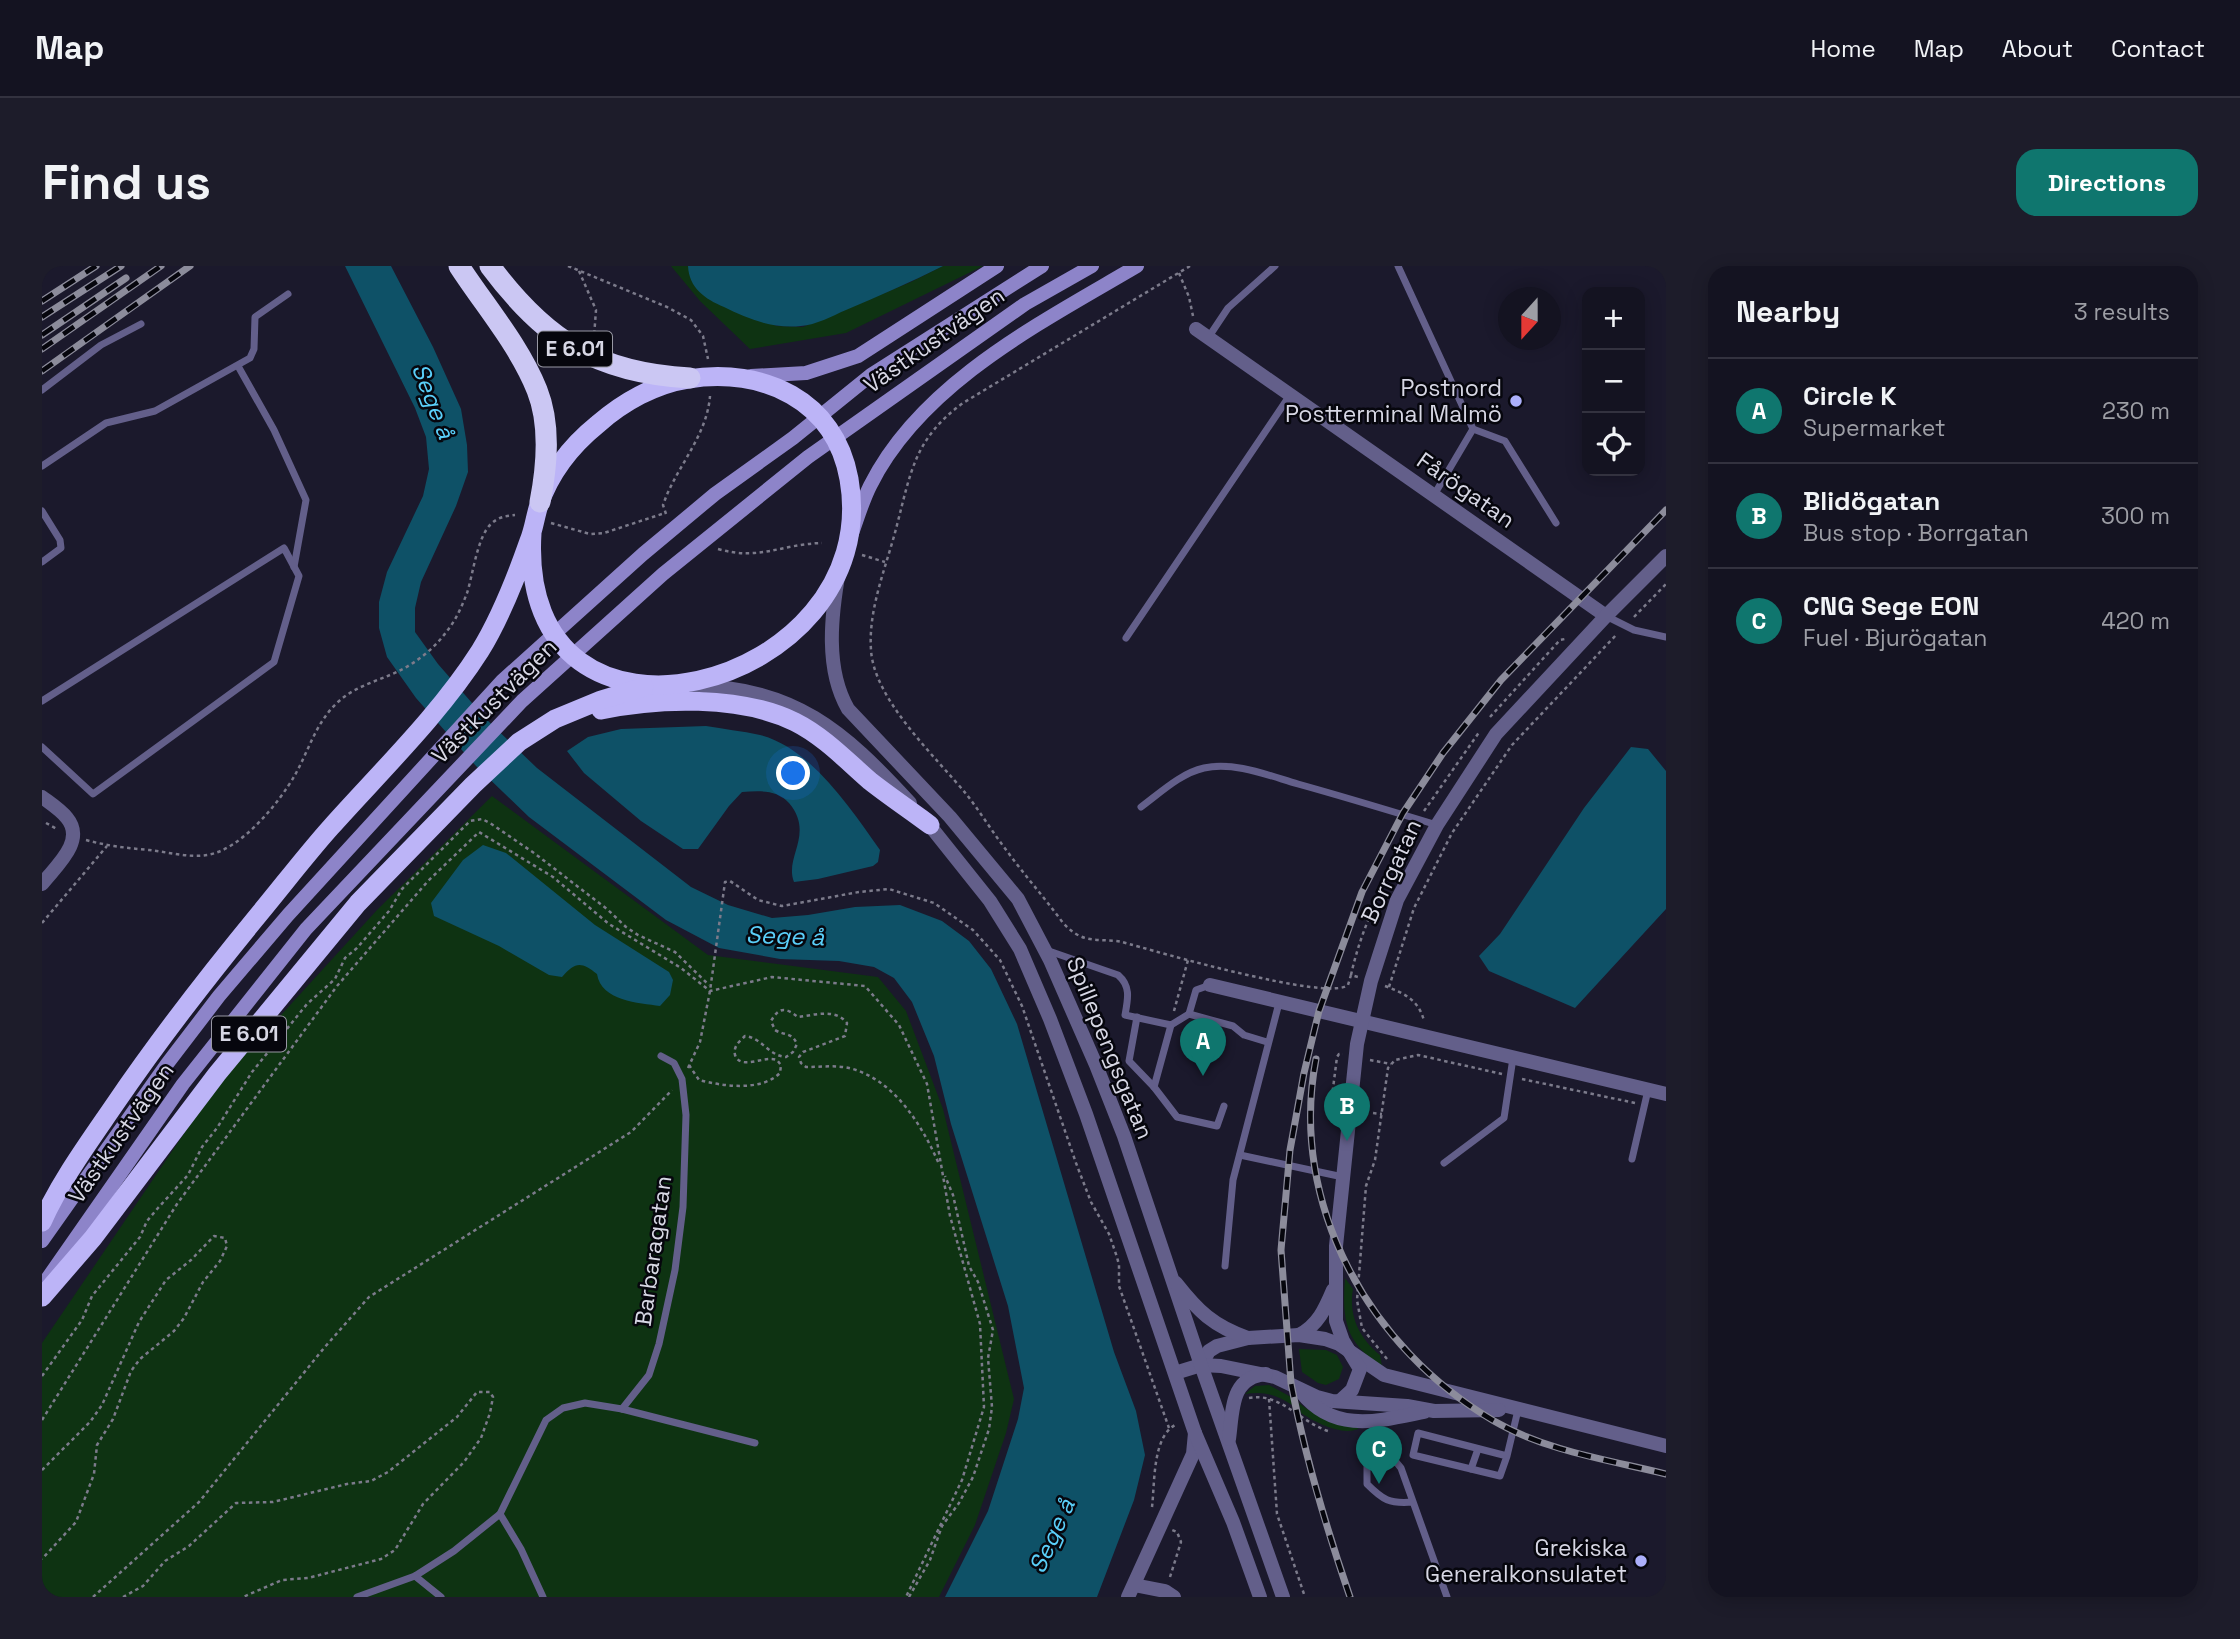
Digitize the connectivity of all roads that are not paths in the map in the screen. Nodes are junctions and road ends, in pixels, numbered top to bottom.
1 (459, 266) edge
2 (490, 266) edge
3 (997, 266) edge
4 (1042, 266) edge
5 (1092, 266) edge
6 (1137, 266) edge
7 (1275, 266) edge
8 (1398, 266) edge
9 (288, 294) dead end
10 (141, 324) dead end
11 (1202, 333) joint
12 (237, 366) junction
13 (690, 378) junction
14 (727, 378) junction
15 (42, 390) edge
16 (1290, 395) junction
17 (1473, 429) junction
18 (42, 466) edge
19 (1434, 496) junction
20 (540, 502) junction
21 (42, 511) edge
22 (1556, 523) dead end
23 (532, 533) junction
24 (850, 536) junction
25 (1666, 556) edge
26 (42, 562) edge
27 (840, 566) junction
28 (294, 567) junction
29 (1606, 616) junction
30 (1666, 637) edge
31 (1126, 638) dead end
32 (655, 685) junction
33 (684, 685) junction
34 (42, 701) edge
35 (555, 719) junction
36 (42, 747) edge
37 (42, 797) edge
38 (1141, 807) dead end
39 (930, 825) junction
40 (1437, 825) junction
41 (42, 884) edge
42 (1044, 949) junction
43 (1210, 985) joint
44 (1279, 1003) junction
45 (1189, 1014) junction
46 (1137, 1017) junction
47 (1362, 1022) junction
48 (1171, 1025) junction
49 (1267, 1042) junction
50 (661, 1056) dead end
51 (1513, 1058) junction
52 (1154, 1087) junction
53 (1648, 1089) junction
54 (1666, 1094) edge
55 (1224, 1106) dead end
56 (1240, 1155) junction
57 (1632, 1159) dead end
58 (1444, 1163) dead end
59 (1343, 1177) junction
60 (42, 1222) edge
61 (42, 1241) edge
62 (1225, 1266) dead end
63 (1170, 1275) junction
64 (42, 1287) edge
65 (1335, 1287) junction
66 (42, 1297) edge
67 (1299, 1335) junction
68 (1248, 1338) junction
69 (1352, 1353) junction
70 (1201, 1364) junction
71 (1175, 1373) junction
72 (1266, 1374) junction
73 (1296, 1386) junction
74 (1340, 1401) junction
75 (622, 1409) junction
76 (1518, 1410) junction
77 (1434, 1411) junction
78 (1195, 1433) junction
79 (1228, 1440) junction
80 (755, 1443) dead end
81 (1666, 1446) edge
82 (1478, 1449) junction
83 (1507, 1456) junction
84 (1471, 1469) junction
85 (1413, 1502) junction
86 (500, 1514) junction
87 (415, 1576) junction
88 (1131, 1591) edge
89 (1173, 1593) edge
90 (357, 1597) edge
91 (441, 1597) edge
92 (543, 1597) edge
93 (1260, 1597) edge
94 (1283, 1597) edge
95 (1447, 1597) edge

1 - 20 highway, E 6.01
2 - 13 highway, E 6.01
3 - 14 main road
4 - 61 main road, Västkustvägen
5 - 64 main road, Västkustvägen
6 - 24 main road
7 - 11 lane
8 - 17 lane
9 - 12 lane
10 - 15 lane
11 - 16 street, Fårögatan
12 - 18 lane
12 - 28 lane
13 - 14 highway
13 - 20 highway
14 - 24 highway
16 - 19 street, Fårögatan
16 - 31 lane
17 - 19 lane
17 - 22 lane
19 - 29 street, Fårögatan
20 - 23 highway
21 - 26 lane
23 - 32 highway
23 - 60 highway, E 6.01
24 - 27 highway
25 - 29 street, Borrgatan
27 - 33 highway
27 - 42 street, Spillepengsgatan
28 - 34 lane
28 - 36 lane
29 - 30 lane
29 - 40 street, Borrgatan
32 - 33 highway
32 - 35 highway, E 6.01
33 - 39 street, Spillepengsgatan
35 - 39 highway
35 - 66 highway, E 6.01
37 - 41 street
38 - 40 lane
39 - 71 street, Spillepengsgatan
40 - 47 street, Borrgatan
42 - 46 lane
42 - 63 street, Spillepengsgatan
43 - 44 street
43 - 45 lane
44 - 47 street
44 - 49 lane
45 - 48 lane
45 - 49 lane
46 - 48 lane
46 - 52 lane
47 - 51 street
47 - 59 street, Borrgatan
48 - 52 lane
49 - 56 lane
50 - 75 lane, Barbaragatan
51 - 53 street
51 - 58 lane
52 - 55 lane
53 - 54 street
53 - 57 lane
56 - 59 lane
56 - 62 lane
59 - 65 street, Borrgatan
63 - 68 street
63 - 70 street, Spillepengsgatan
65 - 67 street, Borrgatan
65 - 69 street, Borrgatan
67 - 68 street
67 - 69 street
68 - 70 street
69 - 74 street, Borrgatan
69 - 76 street
70 - 71 street
70 - 72 street
70 - 79 street, Spillepengsgatan
71 - 78 street, Spillepengsgatan
72 - 73 street
72 - 79 street
73 - 74 street
73 - 77 street
74 - 77 street
75 - 80 lane
75 - 86 lane
76 - 77 street
76 - 81 street
76 - 83 lane
78 - 88 street
78 - 93 street, Spillepengsgatan
79 - 94 street, Spillepengsgatan
82 - 83 lane
82 - 84 lane
82 - 84 lane
83 - 84 lane
85 - 85 lane
85 - 95 lane
86 - 87 lane
86 - 92 lane
87 - 90 lane
87 - 91 lane
88 - 89 street

